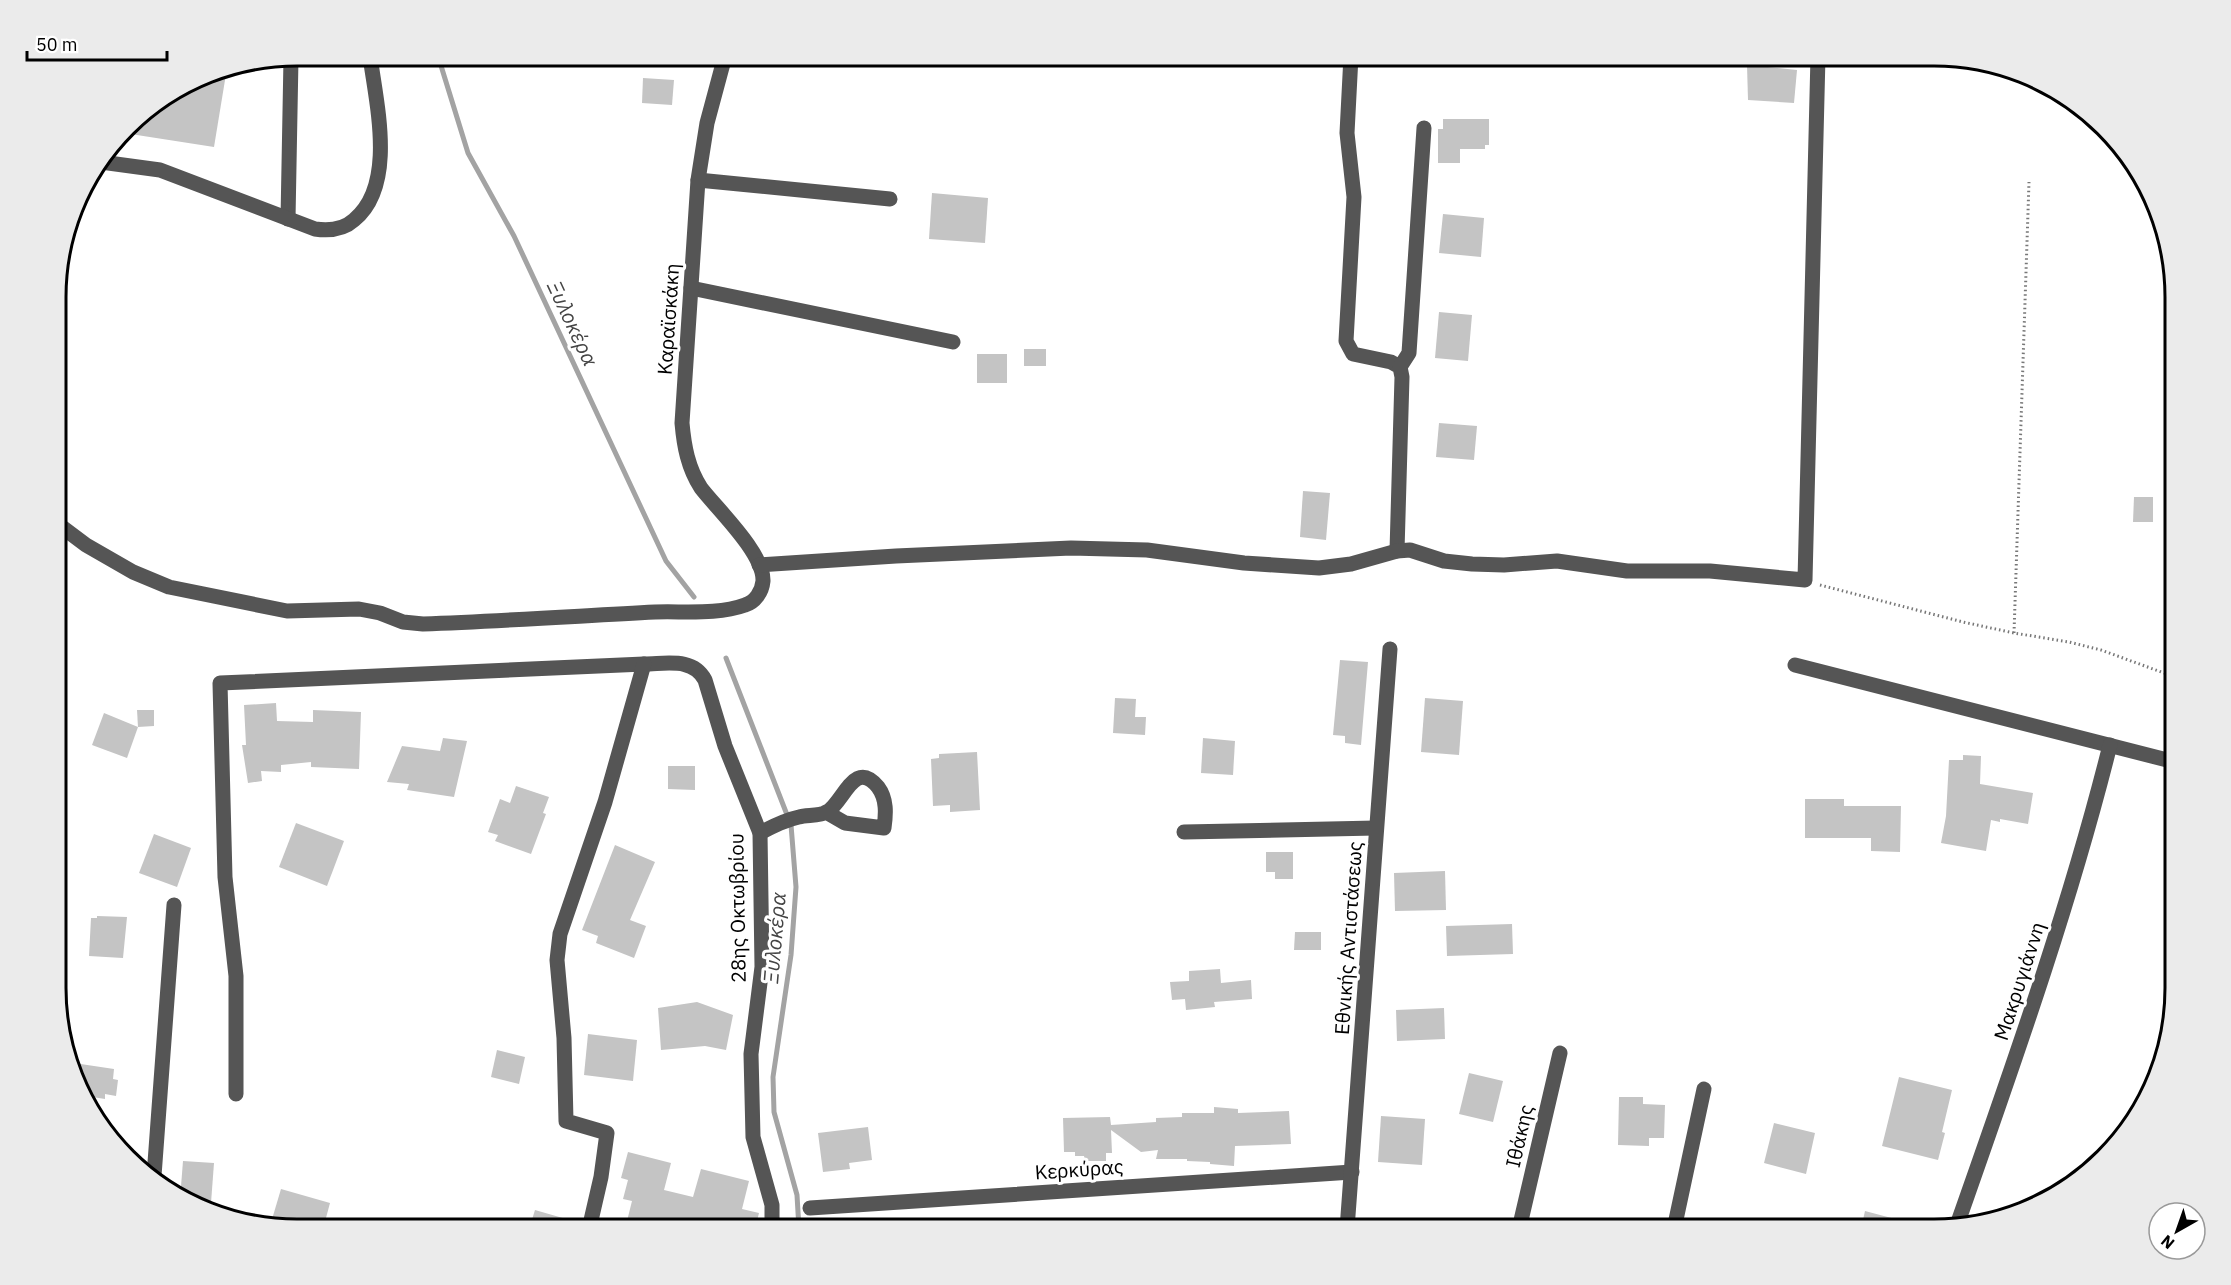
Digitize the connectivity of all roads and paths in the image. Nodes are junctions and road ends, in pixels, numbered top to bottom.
1 (291, 66) edge
2 (371, 66) edge
3 (722, 66) edge
4 (1350, 66) edge
5 (1818, 66) edge
6 (1425, 128) dead end
7 (109, 163) edge
8 (698, 180) junction
9 (2029, 182) dead end
10 (890, 199) dead end
11 (288, 219) junction
12 (691, 288) junction
13 (953, 342) dead end
14 (1400, 367) junction
15 (66, 531) edge
16 (1397, 552) junction
17 (759, 565) junction
18 (1805, 580) junction
19 (2014, 633) junction
20 (1390, 649) dead end
21 (644, 664) junction
22 (1795, 665) dead end
23 (2165, 673) edge
24 (2110, 745) junction
25 (2165, 759) edge
26 (826, 812) dead end
27 (1376, 828) junction
28 (1184, 832) dead end
29 (760, 833) junction
30 (174, 905) dead end
31 (1560, 1053) dead end
32 (1704, 1089) dead end
33 (236, 1094) dead end
34 (154, 1170) edge
35 (1352, 1172) junction
36 (810, 1208) dead end
37 (1960, 1218) edge
38 (592, 1219) edge
39 (772, 1219) edge
40 (1348, 1219) edge
41 (1521, 1219) edge
42 (1676, 1219) edge

1 - 11 street
2 - 11 street
3 - 8 street, Καραϊσκάκη
4 - 14 street
5 - 18 street
6 - 14 street
7 - 11 street
8 - 10 street
8 - 12 street, Καραϊσκάκη
9 - 19 path
12 - 13 street
12 - 17 street, Καραϊσκάκη
14 - 16 street
15 - 17 street
16 - 17 street
16 - 18 street
18 - 19 path
19 - 23 path
20 - 27 street, Εθνικής Αντιστάσεως
21 - 29 street, 28ης Οκτωβρίου
21 - 33 street
21 - 38 street
22 - 24 street
24 - 25 street
24 - 37 street, Μακρυγιάννη
26 - 29 street
27 - 28 street
27 - 35 street, Εθνικής Αντιστάσεως
29 - 39 street, 28ης Οκτωβρίου
30 - 34 street
31 - 41 street, Ιθάκης
32 - 42 street
35 - 36 street, Κερκύρας
35 - 40 street, Εθνικής Αντιστάσεως

